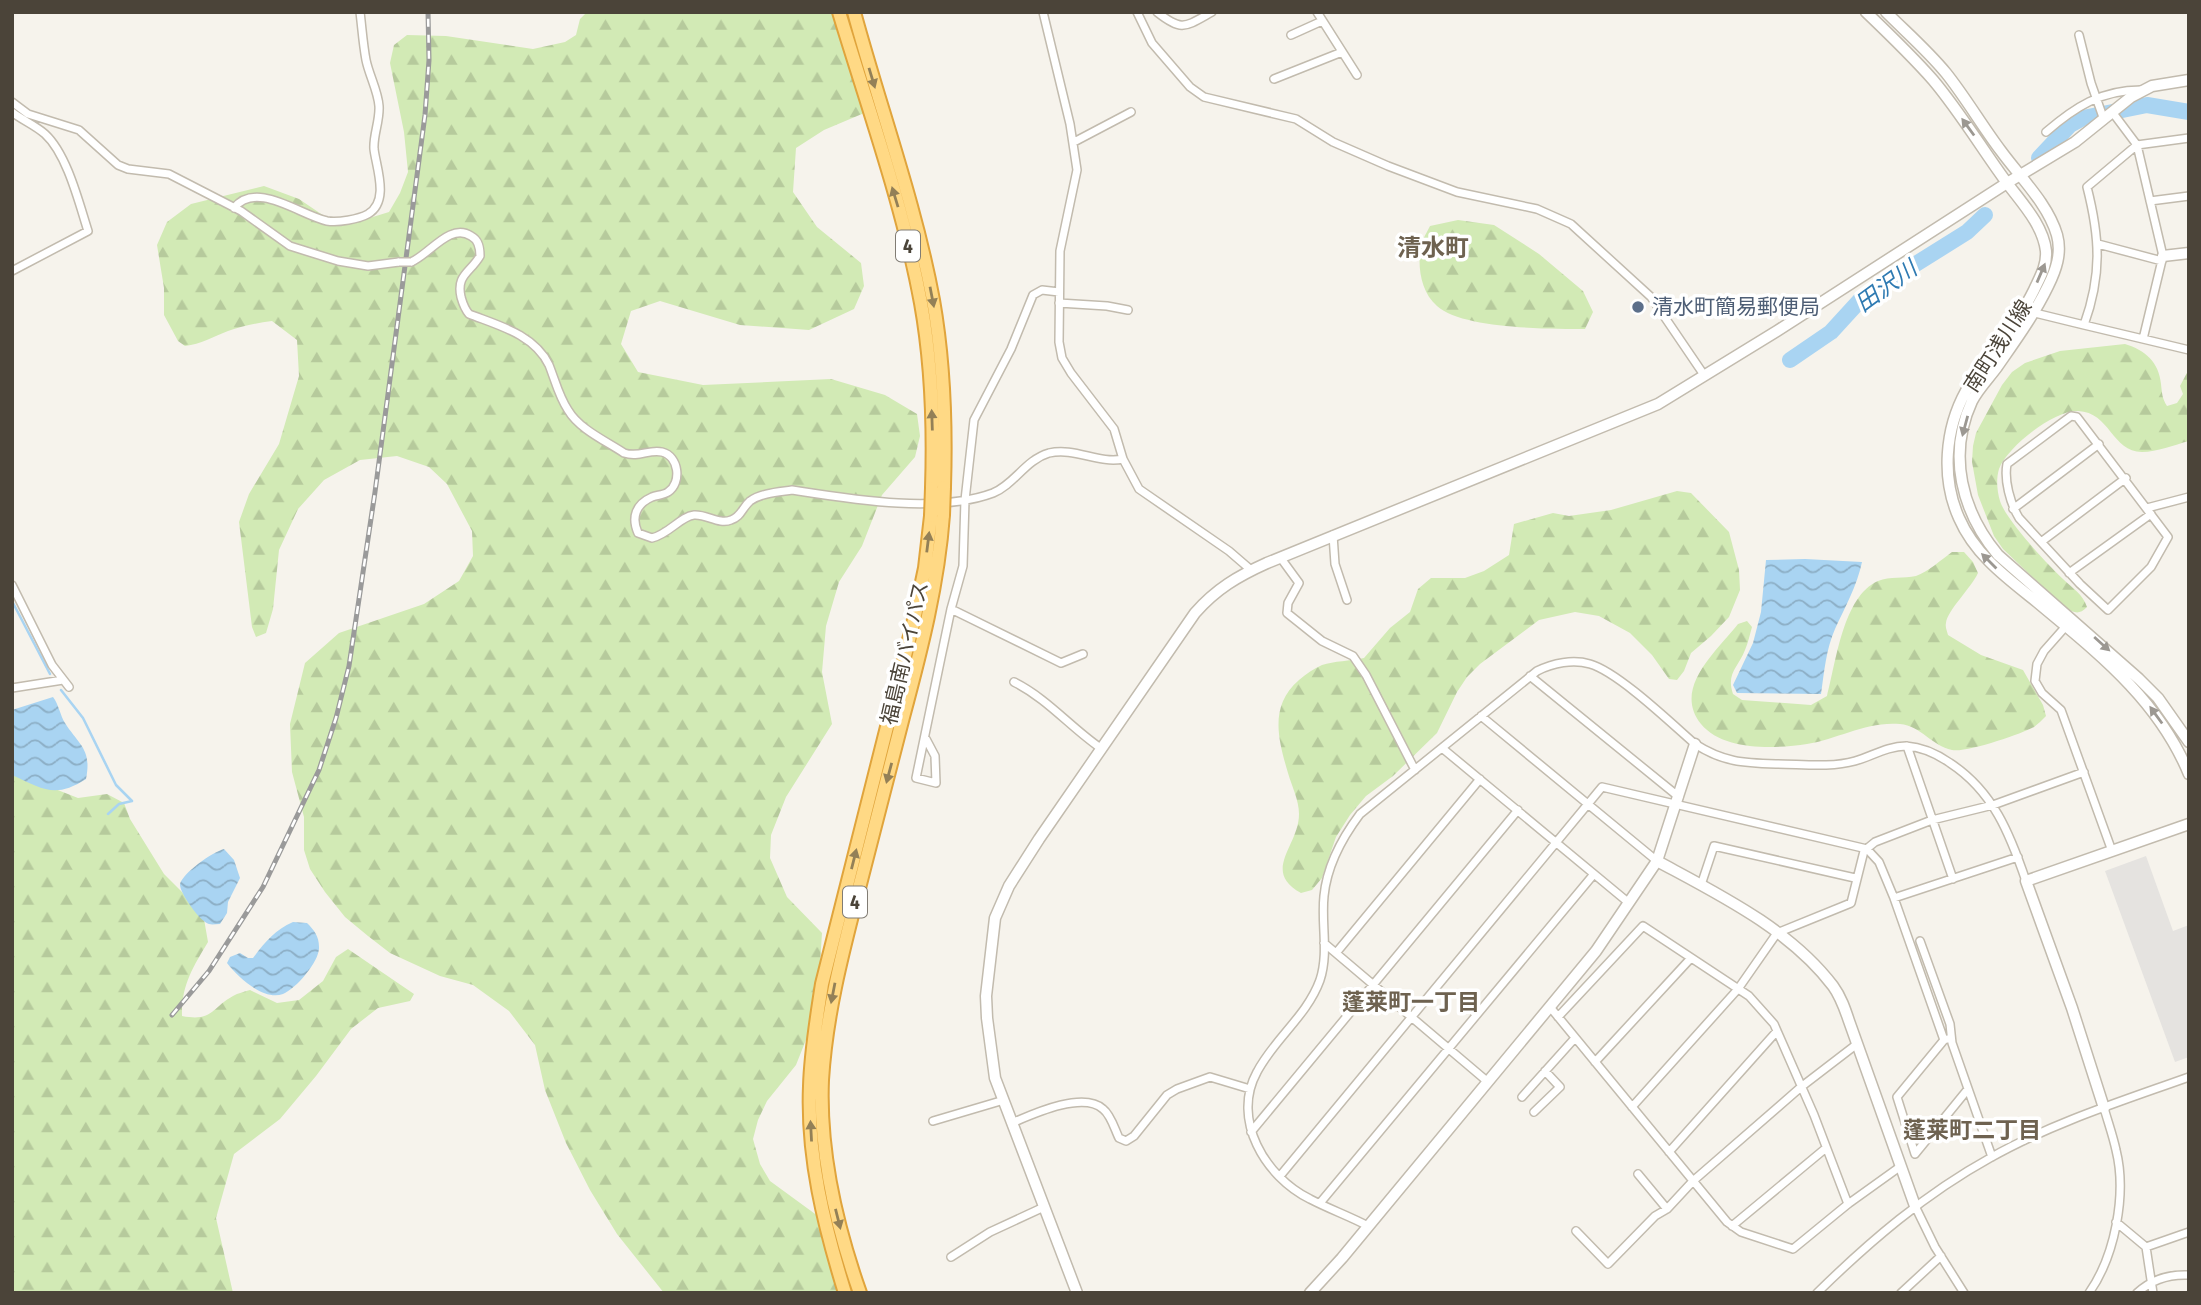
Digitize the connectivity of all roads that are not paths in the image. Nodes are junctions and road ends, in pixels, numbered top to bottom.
1 (360, 12) edge
2 (839, 12) edge
3 (854, 12) edge
4 (1043, 12) edge
5 (1137, 12) edge
6 (1157, 12) edge
7 (1212, 12) edge
8 (1317, 12) edge
9 (1866, 12) edge
10 (1886, 12) edge
11 (1322, 21) junction
12 (1291, 35) dead end
13 (2079, 35) dead end
14 (1342, 52) junction
15 (1357, 75) dead end
16 (1274, 79) dead end
17 (2189, 80) edge
18 (2142, 90) junction
19 (2096, 97) junction
20 (12, 102) edge
21 (12, 112) edge
22 (1131, 113) dead end
23 (2109, 116) junction
24 (2046, 132) dead end
25 (2189, 138) edge
26 (1074, 142) junction
27 (2137, 145) junction
28 (2020, 175) junction
29 (2007, 183) junction
30 (2189, 196) edge
31 (2150, 201) junction
32 (234, 208) junction
33 (2098, 244) junction
34 (2189, 253) edge
35 (2162, 258) junction
36 (12, 271) edge
37 (1059, 292) junction
38 (1059, 303) junction
39 (1128, 310) dead end
40 (2035, 313) junction
41 (2084, 326) junction
42 (2143, 339) junction
43 (2189, 350) edge
44 (1704, 375) junction
45 (2099, 444) junction
46 (1123, 459) junction
47 (2126, 478) junction
48 (938, 487) junction
49 (2189, 497) edge
50 (965, 500) junction
51 (2014, 509) junction
52 (2149, 511) junction
53 (937, 515) junction
54 (1333, 535) junction
55 (2041, 542) junction
56 (1280, 557) junction
57 (1251, 570) junction
58 (2069, 573) junction
59 (12, 585) edge
60 (1347, 600) dead end
61 (951, 609) junction
62 (2070, 623) junction
63 (1083, 654) dead end
64 (1530, 676) junction
65 (63, 680) junction
66 (1014, 682) dead end
67 (69, 687) dead end
68 (12, 688) edge
69 (1481, 716) junction
70 (926, 739) junction
71 (2189, 742) edge
72 (1695, 744) junction
73 (1907, 746) junction
74 (1442, 748) junction
75 (1102, 749) junction
76 (1415, 770) junction
77 (2084, 772) junction
78 (2189, 774) edge
79 (1480, 779) junction
80 (1678, 800) junction
81 (1587, 803) junction
82 (1993, 804) junction
83 (1518, 810) junction
84 (1932, 820) junction
85 (2189, 824) edge
86 (1556, 842) junction
87 (1867, 849) junction
88 (2112, 850) junction
89 (2018, 857) junction
90 (1657, 860) junction
91 (1594, 874) junction
92 (1855, 878) junction
93 (1953, 879) junction
94 (2026, 881) junction
95 (1701, 885) junction
96 (1894, 898) junction
97 (1629, 903) junction
98 (1777, 933) junction
99 (1920, 941) dead end
100 (1324, 943) junction
101 (1336, 953) junction
102 (1690, 957) junction
103 (1374, 985) junction
104 (1738, 989) junction
105 (1550, 1007) junction
106 (1411, 1017) junction
107 (1558, 1017) junction
108 (1777, 1031) junction
109 (1575, 1038) junction
110 (1948, 1039) junction
111 (1857, 1044) junction
112 (1449, 1049) junction
113 (1595, 1062) junction
114 (1545, 1071) junction
115 (2189, 1077) edge
116 (1488, 1082) junction
117 (1801, 1087) junction
118 (1250, 1089) junction
119 (1968, 1089) junction
120 (1522, 1097) dead end
121 (1004, 1100) junction
122 (1632, 1107) junction
123 (2104, 1108) junction
124 (1534, 1112) dead end
125 (933, 1121) dead end
126 (1012, 1123) junction
127 (1251, 1132) junction
128 (1826, 1148) junction
129 (1669, 1152) junction
130 (1992, 1157) junction
131 (1901, 1166) junction
132 (1638, 1174) dead end
133 (1280, 1175) junction
134 (1693, 1181) junction
135 (1320, 1203) junction
136 (1848, 1204) junction
137 (1915, 1206) junction
138 (1044, 1207) junction
139 (1667, 1209) junction
140 (2116, 1222) junction
141 (1368, 1226) junction
142 (1732, 1226) junction
143 (1576, 1231) dead end
144 (2189, 1232) edge
145 (2147, 1247) junction
146 (951, 1256) dead end
147 (1941, 1256) junction
148 (2189, 1275) edge
149 (2152, 1282) junction
150 (845, 1293) edge
151 (860, 1293) edge
152 (1077, 1293) edge
153 (1310, 1293) edge
154 (1817, 1293) edge
155 (1901, 1293) edge
156 (1964, 1293) edge
157 (2089, 1293) edge
158 (2137, 1293) edge
159 (2153, 1293) edge

1 - 32 street
48 -> 2 highway, 福島南バイパス / 4
3 -> 48 highway, 福島南バイパス / 4
4 - 26 street
5 - 44 street
6 - 7 street
8 - 11 street
29 -> 9 street, 南町浅川線
10 - 28 street, 南町浅川線
11 - 12 street
11 - 14 street
13 - 19 street
14 - 15 street
14 - 16 street
17 - 18 street
18 - 19 street
18 - 23 street
19 - 23 street
19 - 24 street
20 - 32 street
21 - 36 street
22 - 26 street
23 - 27 street
23 - 28 street
25 - 27 street
26 - 37 street
27 - 31 street
27 - 33 street
28 - 29 street
28 - 40 street, 南町浅川線
29 - 44 street
62 -> 29 street, 南町浅川線
30 - 31 street
31 - 35 street
32 - 50 street, bridge
33 - 35 street
33 - 41 street
34 - 35 street
35 - 42 street
37 - 38 street
37 - 50 street
38 - 39 street
38 - 46 street
40 - 41 street
40 -> 62 street, 南町浅川線
41 - 42 street
42 - 43 street
44 - 54 street
45 - 47 street
45 - 51 street
45 - 51 street
46 - 50 street
46 - 57 street
47 - 52 street
47 - 55 street
48 - 53 highway, 福島南バイパス / 4, bridge
49 - 52 street
50 - 61 street
51 - 55 street
52 - 58 street
52 - 58 street
150 -> 53 highway, 福島南バイパス / 4
53 -> 151 highway, 福島南バイパス / 4
54 - 56 street
54 - 60 street
55 - 58 street
56 - 57 street
56 - 76 street
57 - 75 street
59 - 65 street
61 - 63 street
61 - 70 street
62 -> 71 street, 南町浅川線
62 - 77 street
78 -> 62 street, 南町浅川線
64 - 69 street
64 - 72 street
64 - 80 street
65 - 67 street
65 - 68 street
66 - 75 street
69 - 74 street
69 - 81 street
70 - 70 street
72 - 73 street
72 - 80 street
73 - 82 street
73 - 84 street
74 - 76 street
74 - 79 street
75 - 121 street
76 - 100 street
77 - 82 street
77 - 88 street
79 - 83 street
79 - 101 street
80 - 81 street
80 - 87 street
80 - 90 street
81 - 86 street
81 - 90 street
82 - 84 street
82 - 89 street
83 - 86 street
83 - 103 street
84 - 87 street
84 - 93 street
85 - 88 street
86 - 91 street
86 - 106 street
87 - 92 street
87 - 96 street
88 - 94 street
89 - 93 street
89 - 94 street
90 - 95 street
90 - 97 street
91 - 97 street
91 - 112 street
92 - 95 street
92 - 98 street
93 - 96 street
94 - 123 street
95 - 98 street
96 - 110 street
97 - 105 street
98 - 104 street
98 - 111 street
99 - 110 street
100 - 101 street
100 - 118 street
101 - 103 street
102 - 104 street
102 - 107 street
102 - 113 street
103 - 106 street
103 - 127 street
104 - 108 street
104 - 122 street
105 - 107 street
105 - 116 street
106 - 112 street
106 - 133 street
107 - 109 street
108 - 117 street
108 - 129 street
109 - 113 street
109 - 114 street
110 - 119 street
110 - 119 street
111 - 117 street
111 - 131 street
112 - 116 street
112 - 135 street
113 - 122 street
114 - 120 street
114 - 124 street
115 - 123 street
116 - 141 street
117 - 128 street
117 - 134 street
118 - 126 street
118 - 127 street
119 - 130 street
121 - 125 street
121 - 126 street
122 - 129 street
123 - 130 street
123 - 140 street
126 - 138 street
127 - 133 street
128 - 136 street
128 - 142 street
129 - 134 street
130 - 137 street
131 - 136 street
131 - 137 street
132 - 139 street
133 - 135 street
134 - 139 street
134 - 142 street
135 - 141 street
136 - 142 street
137 - 147 street
137 - 154 street
138 - 146 street
138 - 152 street
139 - 143 street
140 - 145 street
140 - 157 street
141 - 153 street
144 - 145 street
145 - 149 street
147 - 155 street
147 - 156 street
148 - 149 street
149 - 158 street
149 - 159 street

